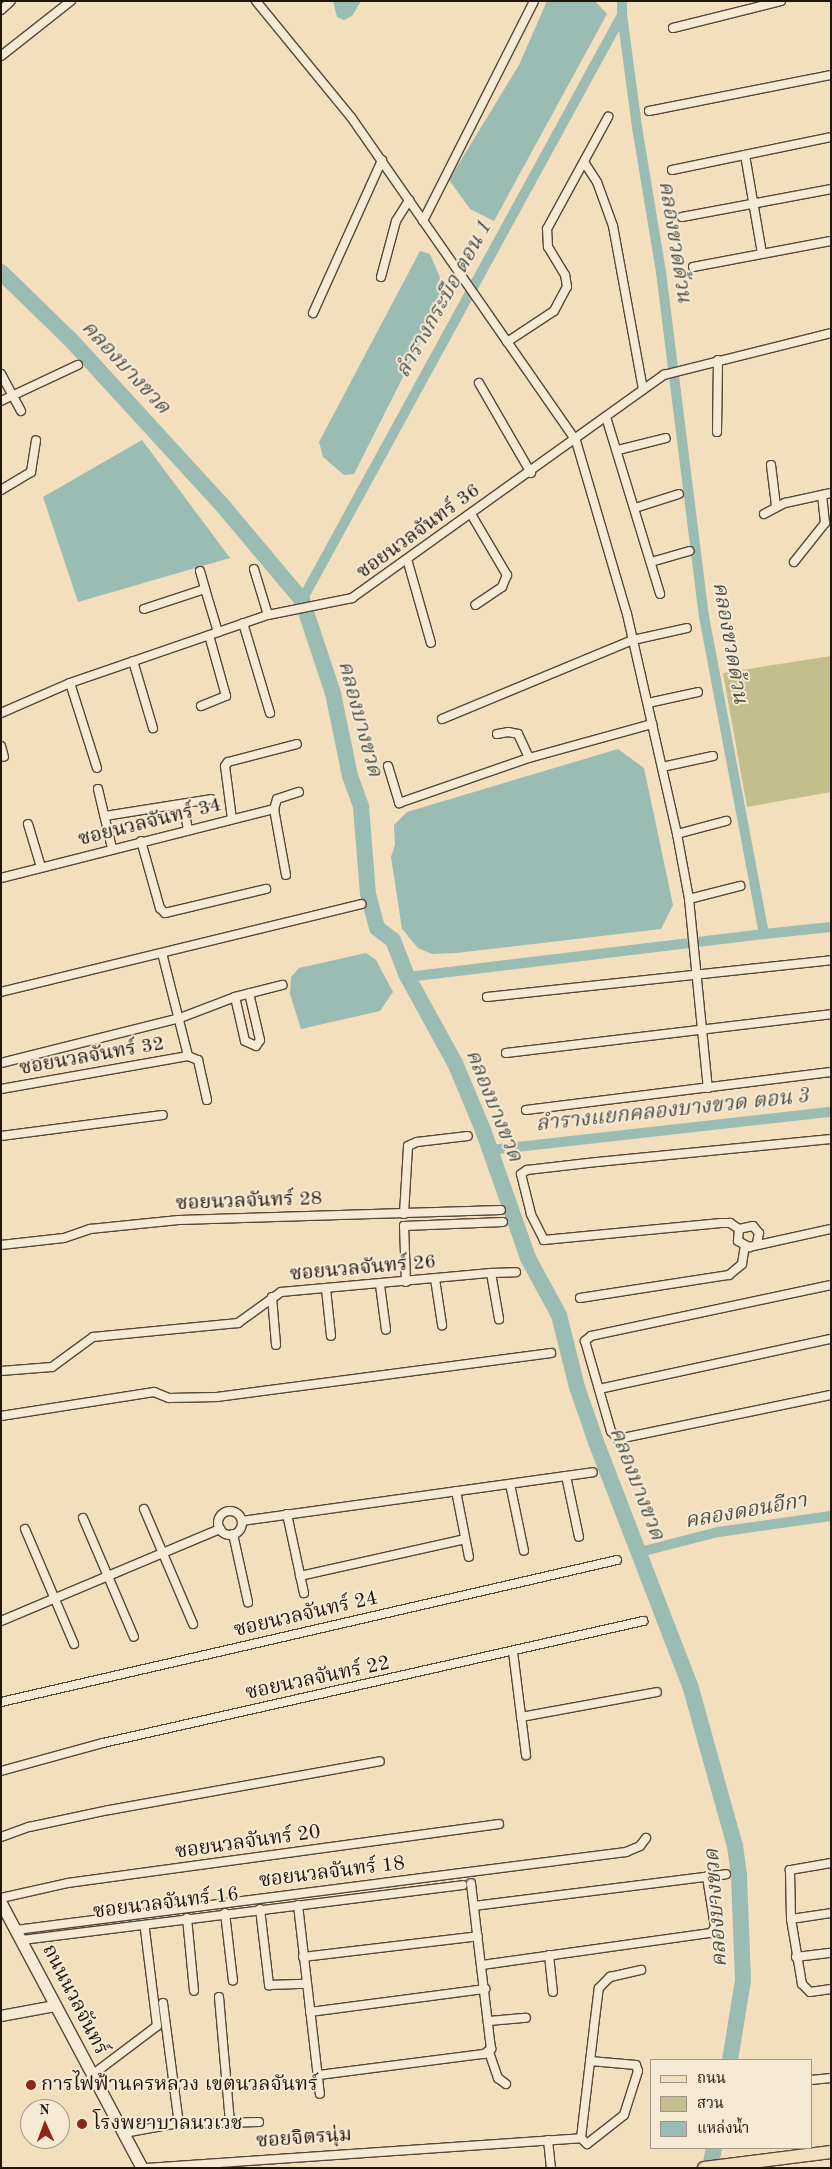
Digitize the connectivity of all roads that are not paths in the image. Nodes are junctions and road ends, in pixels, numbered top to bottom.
1 (11, 1) edge
2 (70, 1) edge
3 (256, 1) edge
4 (534, 1) edge
5 (781, 1) edge
6 (1, 10) edge
7 (673, 28) dead end
8 (1, 56) edge
9 (831, 75) edge
10 (649, 111) dead end
11 (608, 116) dead end
12 (831, 137) edge
13 (745, 155) junction
14 (382, 160) junction
15 (584, 162) junction
16 (672, 170) dead end
17 (831, 189) edge
18 (409, 200) junction
19 (753, 204) junction
20 (682, 217) dead end
21 (423, 221) junction
22 (831, 241) edge
23 (762, 253) junction
24 (693, 267) dead end
25 (381, 277) dead end
26 (313, 313) dead end
27 (831, 333) edge
28 (506, 342) junction
29 (718, 360) junction
30 (78, 365) dead end
31 (1, 374) edge
32 (479, 383) dead end
33 (643, 389) junction
34 (13, 396) junction
35 (1, 401) edge
36 (22, 411) dead end
37 (606, 417) junction
38 (717, 432) dead end
39 (666, 438) dead end
40 (36, 440) dead end
41 (576, 441) junction
42 (618, 450) junction
43 (770, 465) dead end
44 (531, 473) junction
45 (1, 490) edge
46 (831, 493) edge
47 (678, 494) dead end
48 (822, 495) junction
49 (776, 506) junction
50 (635, 508) junction
51 (471, 514) junction
52 (764, 514) dead end
53 (689, 551) dead end
54 (408, 559) junction
55 (651, 562) junction
56 (794, 562) dead end
57 (254, 569) dead end
58 (200, 572) dead end
59 (205, 589) junction
60 (660, 594) dead end
61 (475, 605) dead end
62 (144, 609) dead end
63 (268, 615) junction
64 (243, 623) junction
65 (688, 628) dead end
66 (218, 632) junction
67 (208, 635) junction
68 (633, 640) junction
69 (431, 643) dead end
70 (133, 662) junction
71 (70, 683) junction
72 (698, 692) dead end
73 (648, 703) junction
74 (201, 706) dead end
75 (1, 713) edge
76 (270, 713) dead end
77 (442, 719) dead end
78 (652, 724) junction
79 (153, 728) dead end
80 (496, 734) dead end
81 (297, 744) dead end
82 (1, 746) edge
83 (713, 756) dead end
84 (4, 757) dead end
85 (529, 758) junction
86 (388, 766) dead end
87 (662, 767) junction
88 (97, 768) dead end
89 (98, 789) dead end
90 (299, 792) dead end
91 (211, 799) dead end
92 (182, 804) junction
93 (274, 808) junction
94 (105, 816) junction
95 (232, 819) junction
96 (726, 821) dead end
97 (28, 824) dead end
98 (188, 830) junction
99 (677, 834) junction
100 (141, 840) junction
101 (112, 848) junction
102 (41, 867) junction
103 (286, 875) dead end
104 (1, 878) edge
105 (740, 886) dead end
106 (266, 889) dead end
107 (689, 899) junction
108 (361, 904) dead end
109 (162, 953) junction
110 (831, 960) edge
111 (696, 973) junction
112 (282, 985) dead end
113 (1, 992) edge
114 (249, 994) junction
115 (235, 997) junction
116 (487, 997) dead end
117 (831, 1014) edge
118 (180, 1018) junction
119 (702, 1030) junction
120 (506, 1052) dead end
121 (188, 1056) junction
122 (1, 1063) edge
123 (831, 1072) edge
124 (2, 1087) edge
125 (708, 1088) junction
126 (207, 1100) dead end
127 (526, 1110) dead end
128 (163, 1115) dead end
129 (1, 1136) edge
130 (468, 1136) dead end
131 (831, 1140) edge
132 (501, 1210) dead end
133 (404, 1214) junction
134 (503, 1222) dead end
135 (831, 1228) edge
136 (739, 1229) junction
137 (757, 1243) junction
138 (1, 1245) edge
139 (744, 1246) junction
140 (516, 1272) dead end
141 (492, 1273) junction
142 (435, 1279) junction
143 (406, 1282) junction
144 (380, 1285) junction
145 (831, 1285) edge
146 (326, 1289) junction
147 (272, 1297) junction
148 (580, 1298) dead end
149 (499, 1319) dead end
150 (442, 1324) dead end
151 (386, 1330) dead end
152 (331, 1336) dead end
153 (831, 1339) edge
154 (276, 1345) dead end
155 (550, 1353) dead end
156 (1, 1372) edge
157 (599, 1389) junction
158 (831, 1395) edge
159 (1, 1416) edge
160 (593, 1472) dead end
161 (566, 1476) junction
162 (510, 1484) junction
163 (456, 1491) junction
164 (144, 1509) dead end
165 (287, 1514) junction
166 (83, 1518) dead end
167 (242, 1521) junction
168 (25, 1529) dead end
169 (220, 1529) junction
170 (234, 1534) junction
171 (579, 1537) dead end
172 (465, 1539) junction
173 (163, 1552) junction
174 (524, 1552) dead end
175 (470, 1558) dead end
176 (617, 1560) dead end
177 (108, 1574) junction
178 (300, 1576) junction
179 (304, 1593) dead end
180 (54, 1599) junction
181 (248, 1602) dead end
182 (1, 1621) edge
183 (643, 1621) dead end
184 (193, 1624) dead end
185 (134, 1637) dead end
186 (74, 1644) dead end
187 (513, 1652) junction
188 (657, 1692) dead end
189 (1, 1702) edge
190 (521, 1717) junction
191 (526, 1755) dead end
192 (380, 1761) dead end
193 (1, 1771) edge
194 (499, 1824) dead end
195 (1, 1837) edge
196 (646, 1838) dead end
197 (831, 1864) edge
198 (726, 1874) dead end
199 (707, 1876) junction
200 (471, 1883) dead end
201 (463, 1885) dead end
202 (360, 1886) junction
203 (362, 1897) junction
204 (1, 1898) edge
205 (1, 1903) edge
206 (298, 1905) junction
207 (474, 1906) junction
208 (260, 1909) junction
209 (225, 1912) junction
210 (831, 1913) edge
211 (187, 1918) junction
212 (791, 1919) junction
213 (145, 1929) dead end
214 (19, 1935) junction
215 (478, 1936) junction
216 (831, 1953) edge
217 (549, 1955) junction
218 (303, 1957) junction
219 (796, 1957) junction
220 (482, 1965) junction
221 (641, 1970) dead end
222 (233, 1981) dead end
223 (306, 1984) junction
224 (486, 1989) junction
225 (831, 1989) edge
226 (194, 1991) dead end
227 (553, 1992) dead end
228 (219, 1997) dead end
229 (163, 2003) dead end
230 (55, 2006) junction
231 (310, 2012) junction
232 (1, 2016) edge
233 (526, 2018) dead end
234 (489, 2021) junction
235 (489, 2052) junction
236 (590, 2061) junction
237 (92, 2075) junction
238 (319, 2075) junction
239 (831, 2078) edge
240 (812, 2080) edge
241 (506, 2084) dead end
242 (320, 2094) dead end
243 (230, 2122) junction
244 (258, 2122) dead end
245 (179, 2124) junction
246 (124, 2133) junction
247 (582, 2138) junction
248 (548, 2140) junction
249 (831, 2152) edge
250 (140, 2167) edge
251 (551, 2168) edge
252 (704, 2168) edge

1 - 6 street
2 - 8 street
3 - 14 street
4 - 21 street
5 - 7 street
9 - 10 street
11 - 15 street
12 - 13 street
13 - 16 street
13 - 19 street
14 - 18 street
14 - 26 street
15 - 28 street
15 - 33 street
17 - 19 street
18 - 21 street
18 - 25 street
19 - 20 street
19 - 23 street
21 - 28 street
22 - 23 street
23 - 24 street
27 - 29 street, ซอยนวลจันทร์ 36
28 - 41 street
29 - 33 street, ซอยนวลจันทร์ 36
29 - 38 street
30 - 34 street
31 - 34 street
32 - 44 street
33 - 37 street, ซอยนวลจันทร์ 36
34 - 35 street
34 - 36 street
37 - 41 street, ซอยนวลจันทร์ 36
37 - 42 street
39 - 42 street
40 - 45 street
41 - 44 street, ซอยนวลจันทร์ 36
41 - 68 street
42 - 50 street
43 - 49 street
44 - 51 street, ซอยนวลจันทร์ 36
46 - 48 street
47 - 50 street
48 - 49 street
48 - 56 street
49 - 52 street
50 - 55 street
51 - 54 street, ซอยนวลจันทร์ 36
51 - 61 street
53 - 55 street
54 - 63 street, ซอยนวลจันทร์ 36
54 - 69 street
55 - 60 street
57 - 63 street
58 - 59 street
59 - 62 street
59 - 66 street
63 - 64 street, ซอยนวลจันทร์ 36
64 - 66 street, ซอยนวลจันทร์ 36
64 - 76 street
65 - 68 street
66 - 67 street, ซอยนวลจันทร์ 36
67 - 70 street, ซอยนวลจันทร์ 36
67 - 74 street
68 - 73 street
68 - 77 street
70 - 71 street, ซอยนวลจันทร์ 36
70 - 79 street
71 - 75 street, ซอยนวลจันทร์ 36
71 - 88 street
72 - 73 street
73 - 78 street
78 - 85 street
78 - 87 street
80 - 85 street
81 - 95 street
82 - 84 street
83 - 87 street
85 - 86 street
87 - 99 street
89 - 94 street
90 - 93 street, ซอยนวลจันทร์ 34
91 - 92 street
92 - 94 street
92 - 98 street
93 - 95 street, ซอยนวลจันทร์ 34
93 - 103 street
94 - 101 street
95 - 98 street, ซอยนวลจันทร์ 34
96 - 99 street
97 - 102 street
98 - 100 street, ซอยนวลจันทร์ 34
99 - 107 street
100 - 101 street, ซอยนวลจันทร์ 34
100 - 106 street
101 - 102 street, ซอยนวลจันทร์ 34
102 - 104 street, ซอยนวลจันทร์ 34
105 - 107 street
107 - 111 street
108 - 109 street
109 - 113 street
109 - 118 street
110 - 111 street
111 - 116 street
111 - 119 street
112 - 114 street
114 - 115 street
114 - 115 street
115 - 118 street
117 - 119 street
118 - 121 street
118 - 122 street
119 - 120 street
119 - 125 street
121 - 124 street, ซอยนวลจันทร์ 32
121 - 126 street
123 - 125 street
125 - 127 street
128 - 129 street
130 - 133 street
131 - 136 street
132 - 133 street, ซอยนวลจันทร์ 28
133 - 138 street, ซอยนวลจันทร์ 28
134 - 143 street
135 - 137 street
136 - 137 street
136 - 139 street
137 - 139 street
139 - 148 street
140 - 141 street, ซอยนวลจันทร์ 26
141 - 142 street, ซอยนวลจันทร์ 26
141 - 149 street
142 - 143 street, ซอยนวลจันทร์ 26
142 - 150 street
143 - 144 street, ซอยนวลจันทร์ 26
144 - 146 street, ซอยนวลจันทร์ 26
144 - 151 street
145 - 157 street
146 - 147 street, ซอยนวลจันทร์ 26
146 - 152 street
147 - 154 street
147 - 156 street, ซอยนวลจันทร์ 26
153 - 157 street
155 - 159 street
157 - 158 street
160 - 161 street
161 - 162 street
161 - 171 street
162 - 163 street
162 - 174 street
163 - 165 street
163 - 172 street
164 - 173 street
165 - 167 street
165 - 178 street
166 - 177 street
167 - 169 street
167 - 170 street
168 - 180 street
169 - 170 street
169 - 173 street
170 - 181 street
172 - 175 street
172 - 178 street
173 - 177 street
173 - 184 street
176 - 189 street, ซอยนวลจันทร์ 24
177 - 180 street
177 - 185 street
178 - 179 street
180 - 182 street
180 - 186 street
183 - 187 street, ซอยนวลจันทร์ 22
187 - 190 street
187 - 193 street, ซอยนวลจันทร์ 22
188 - 190 street
190 - 191 street
192 - 195 street
194 - 204 street, ซอยนวลจันทร์ 20
196 - 202 street, ซอยนวลจันทร์ 18
197 - 212 street
198 - 199 street
199 - 207 street
199 - 217 street
200 - 207 street
201 - 203 street, ซอยนวลจันทร์ 16
202 - 203 street
202 - 214 street, ซอยนวลจันทร์ 18
203 - 206 street, ซอยนวลจันทร์ 16
205 - 214 main road, ถนนนวลจันทร์
206 - 208 street, ซอยนวลจันทร์ 16
206 - 218 street
207 - 215 street
208 - 209 street, ซอยนวลจันทร์ 16
208 - 223 street
209 - 211 street, ซอยนวลจันทร์ 16
209 - 222 street
210 - 212 street
211 - 214 street, ซอยนวลจันทร์ 16
211 - 226 street
212 - 219 street
213 - 237 street
214 - 230 main road, ถนนนวลจันทร์
215 - 218 street
215 - 220 street
216 - 219 street
217 - 220 street
217 - 227 street
218 - 223 street
219 - 225 street
220 - 224 street
221 - 236 street
223 - 231 street
224 - 231 street
224 - 234 street
228 - 243 street
229 - 245 street
230 - 232 street
230 - 237 main road, ถนนนวลจันทร์
231 - 238 street
233 - 234 street
234 - 235 street
235 - 238 street
235 - 241 street
236 - 247 street
236 - 247 street, ซอยจิตรนุ่ม
237 - 246 main road, ถนนนวลจันทร์
238 - 242 street
239 - 240 street
243 - 244 street
243 - 245 street
245 - 246 street
246 - 250 main road, ถนนนวลจันทร์
247 - 248 street, ซอยจิตรนุ่ม
248 - 250 street, ซอยจิตรนุ่ม
248 - 251 street
249 - 252 main road

